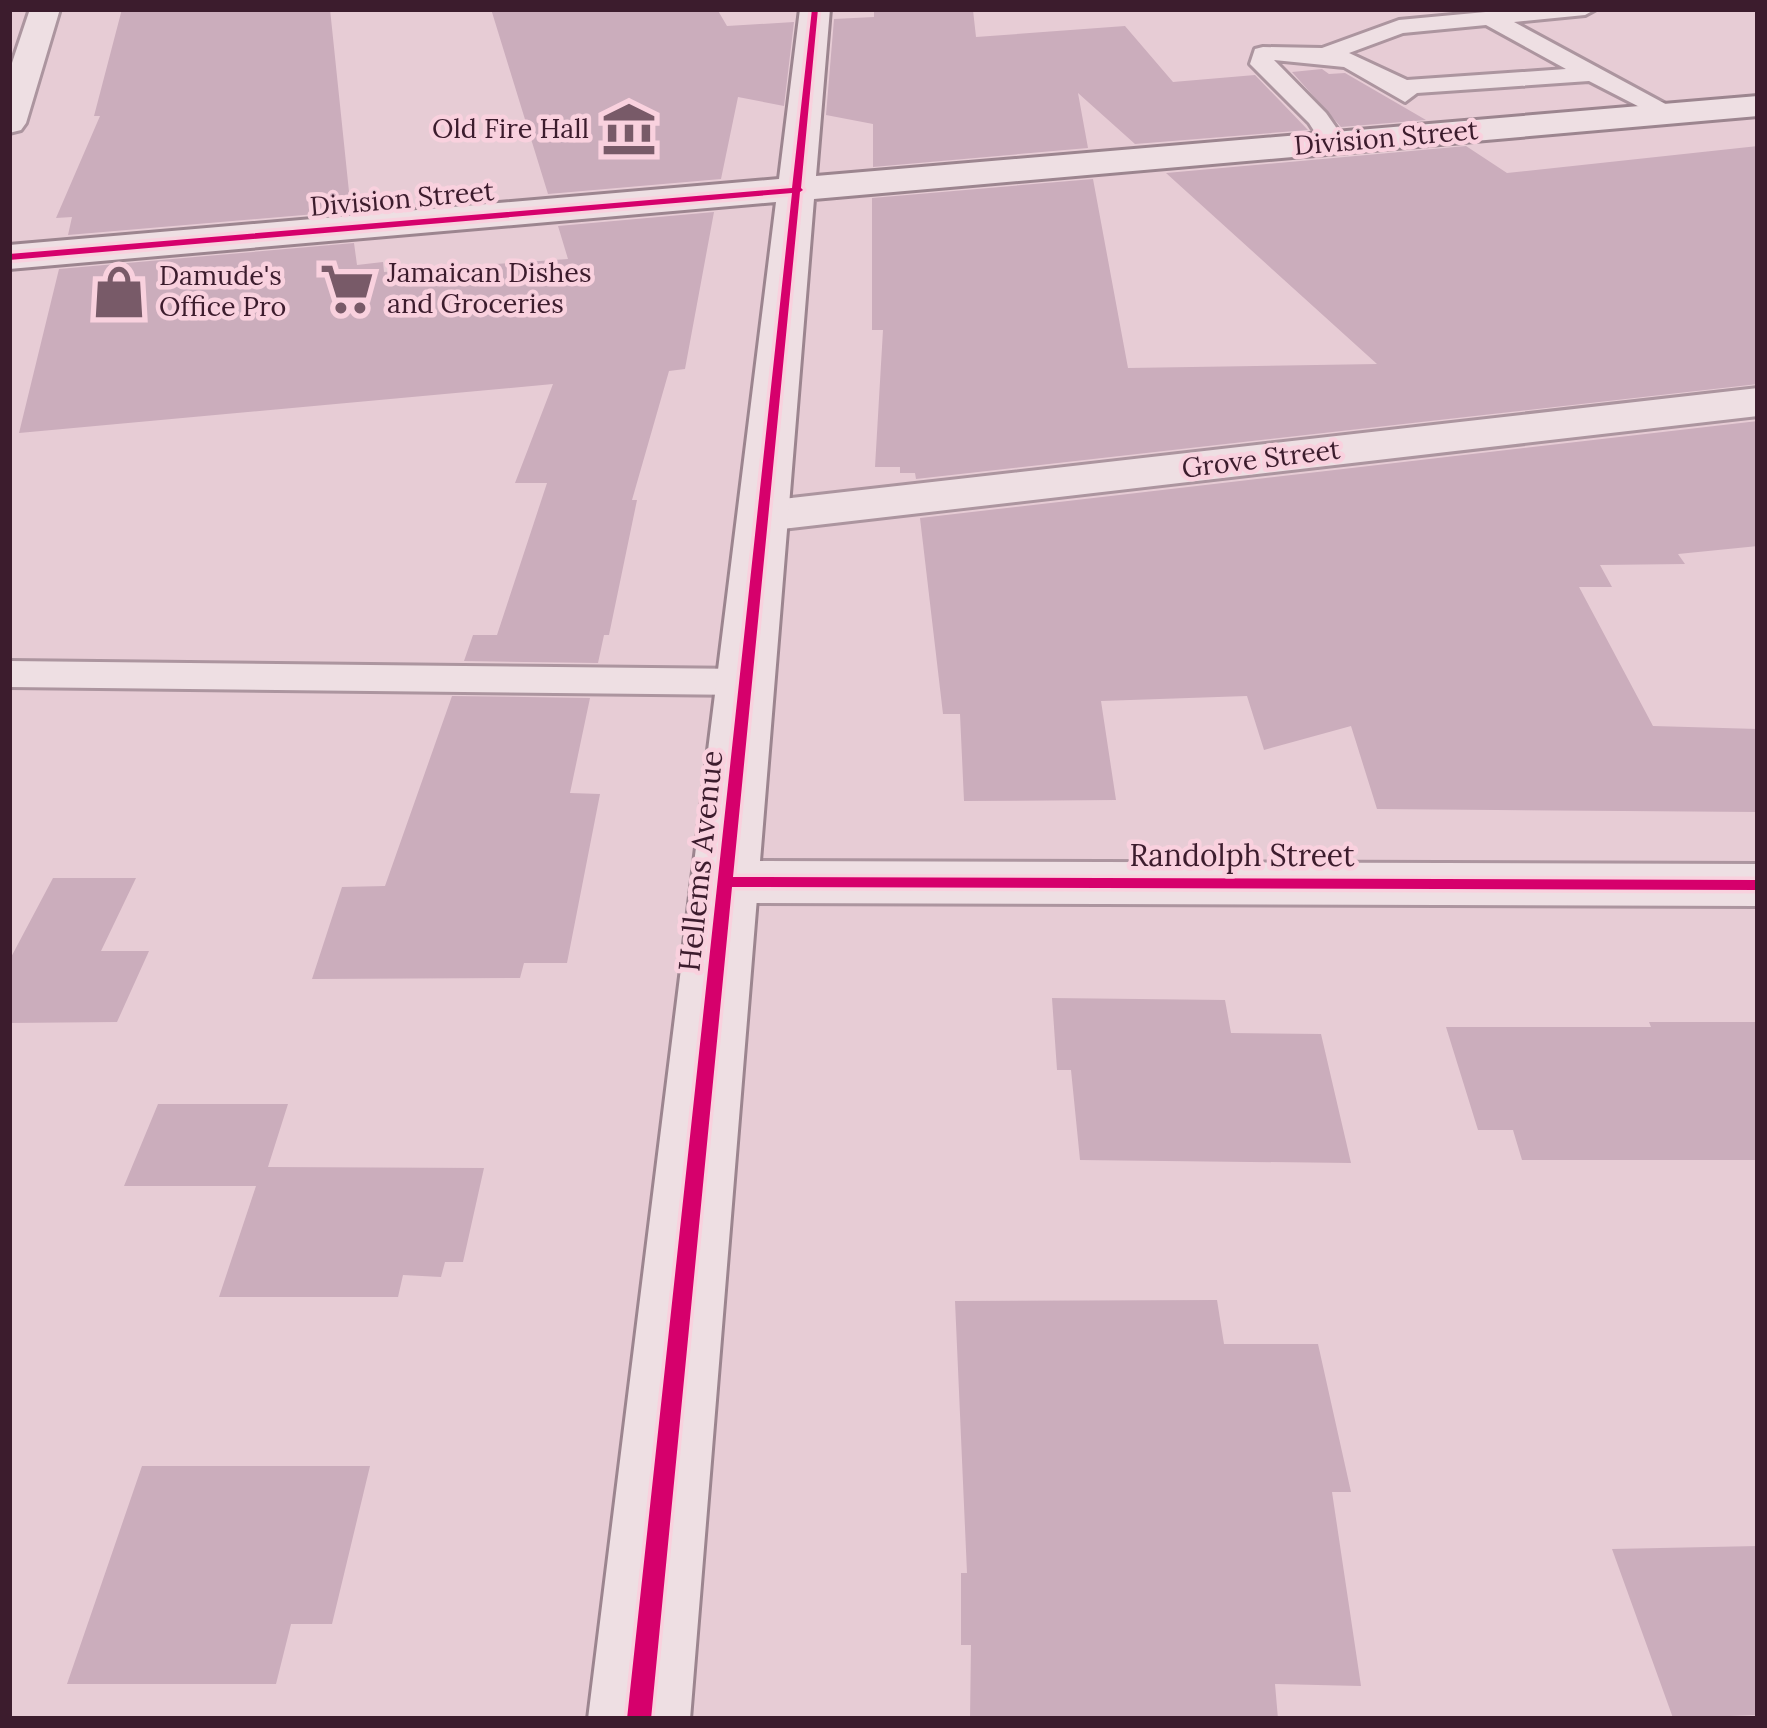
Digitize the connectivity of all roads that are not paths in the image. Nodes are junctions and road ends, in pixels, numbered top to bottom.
1 (44, 9) edge
2 (815, 9) edge
3 (1585, 9) edge
4 (1489, 18) junction
5 (1399, 27) junction
6 (1329, 53) junction
7 (1593, 74) junction
8 (1478, 82) junction
9 (1758, 106) edge
10 (1672, 114) junction
11 (9, 122) edge
12 (1334, 143) junction
13 (799, 190) junction
14 (9, 257) edge
15 (1758, 402) edge
16 (765, 516) junction
17 (9, 674) edge
18 (747, 682) junction
19 (726, 882) junction
20 (1758, 885) edge
21 (639, 1719) edge

1 - 11 street
2 - 13 street, Hellems Avenue
3 - 4 lane
4 - 5 lane
4 - 7 lane
5 - 6 lane
5 - 8 lane
6 - 8 lane
6 - 12 lane
7 - 8 lane
7 - 10 lane
9 - 10 street, Division Street
10 - 12 street, Division Street
12 - 13 street, Division Street
13 - 14 street, Division Street
13 - 16 street, Hellems Avenue
15 - 16 street, Grove Street
16 - 18 street, Hellems Avenue
17 - 18 lane
18 - 19 street, Hellems Avenue
19 - 20 street, Randolph Street
19 - 21 street, Hellems Avenue

